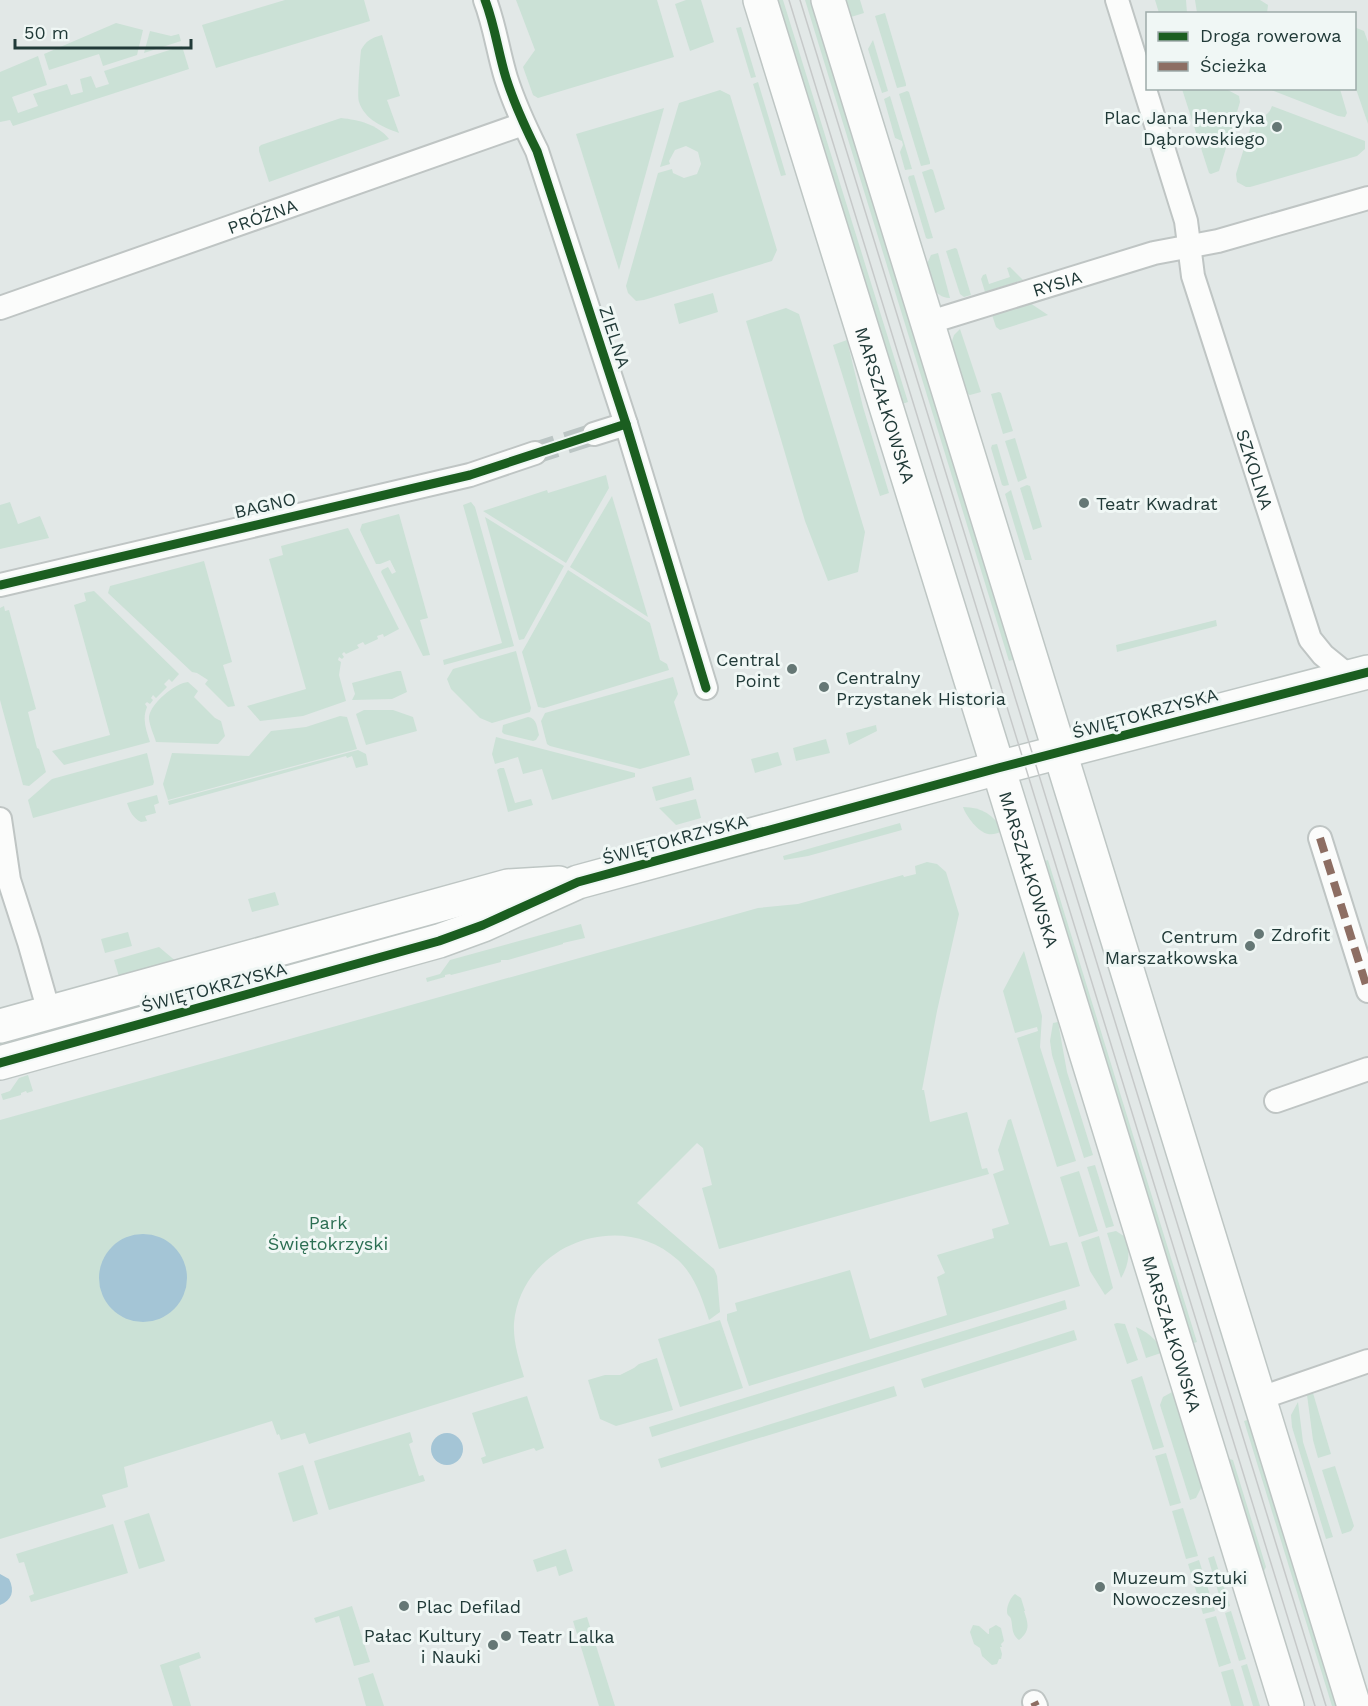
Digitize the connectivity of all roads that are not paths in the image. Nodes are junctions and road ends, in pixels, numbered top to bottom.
1 (485, 0) edge
2 (760, 0) edge
3 (828, 0) edge
4 (1117, 0) edge
5 (523, 124) junction
6 (1368, 198) edge
7 (1189, 246) junction
8 (0, 308) edge
9 (927, 323) junction
10 (626, 424) junction
11 (594, 434) tunnel mouth
12 (535, 453) tunnel mouth
13 (0, 585) edge
14 (1359, 674) edge
15 (706, 688) dead end
16 (1060, 753) junction
17 (998, 768) junction
18 (0, 819) edge
19 (1320, 838) dead end
20 (579, 882) junction
21 (1368, 991) edge
22 (49, 1012) junction
23 (0, 1026) edge
24 (0, 1063) edge
25 (1368, 1070) edge
26 (1276, 1101) dead end
27 (1368, 1361) edge
28 (1258, 1399) junction
29 (1287, 1706) edge
30 (1354, 1706) edge

1 - 5 street, ZIELNA
2 - 17 main road, MARSZAŁKOWSKA
3 - 9 main road
4 - 7 street
5 - 8 street, PRÓŻNA
5 - 10 street, ZIELNA
6 - 7 street
7 - 9 street, RYSIA
7 - 14 street, SZKOLNA
9 - 16 main road
10 - 11 street
10 - 15 street, ZIELNA
12 - 13 street, BAGNO
14 - 16 main road, ŚWIĘTOKRZYSKA
16 - 17 main road, ŚWIĘTOKRZYSKA
16 - 28 main road
17 - 20 main road, ŚWIĘTOKRZYSKA
17 - 29 main road, MARSZAŁKOWSKA
18 - 22 street
19 - 21 street
20 - 22 main road, ŚWIĘTOKRZYSKA
20 - 24 main road, ŚWIĘTOKRZYSKA
22 - 23 main road, ŚWIĘTOKRZYSKA
25 - 26 street
27 - 28 street
28 - 30 main road

